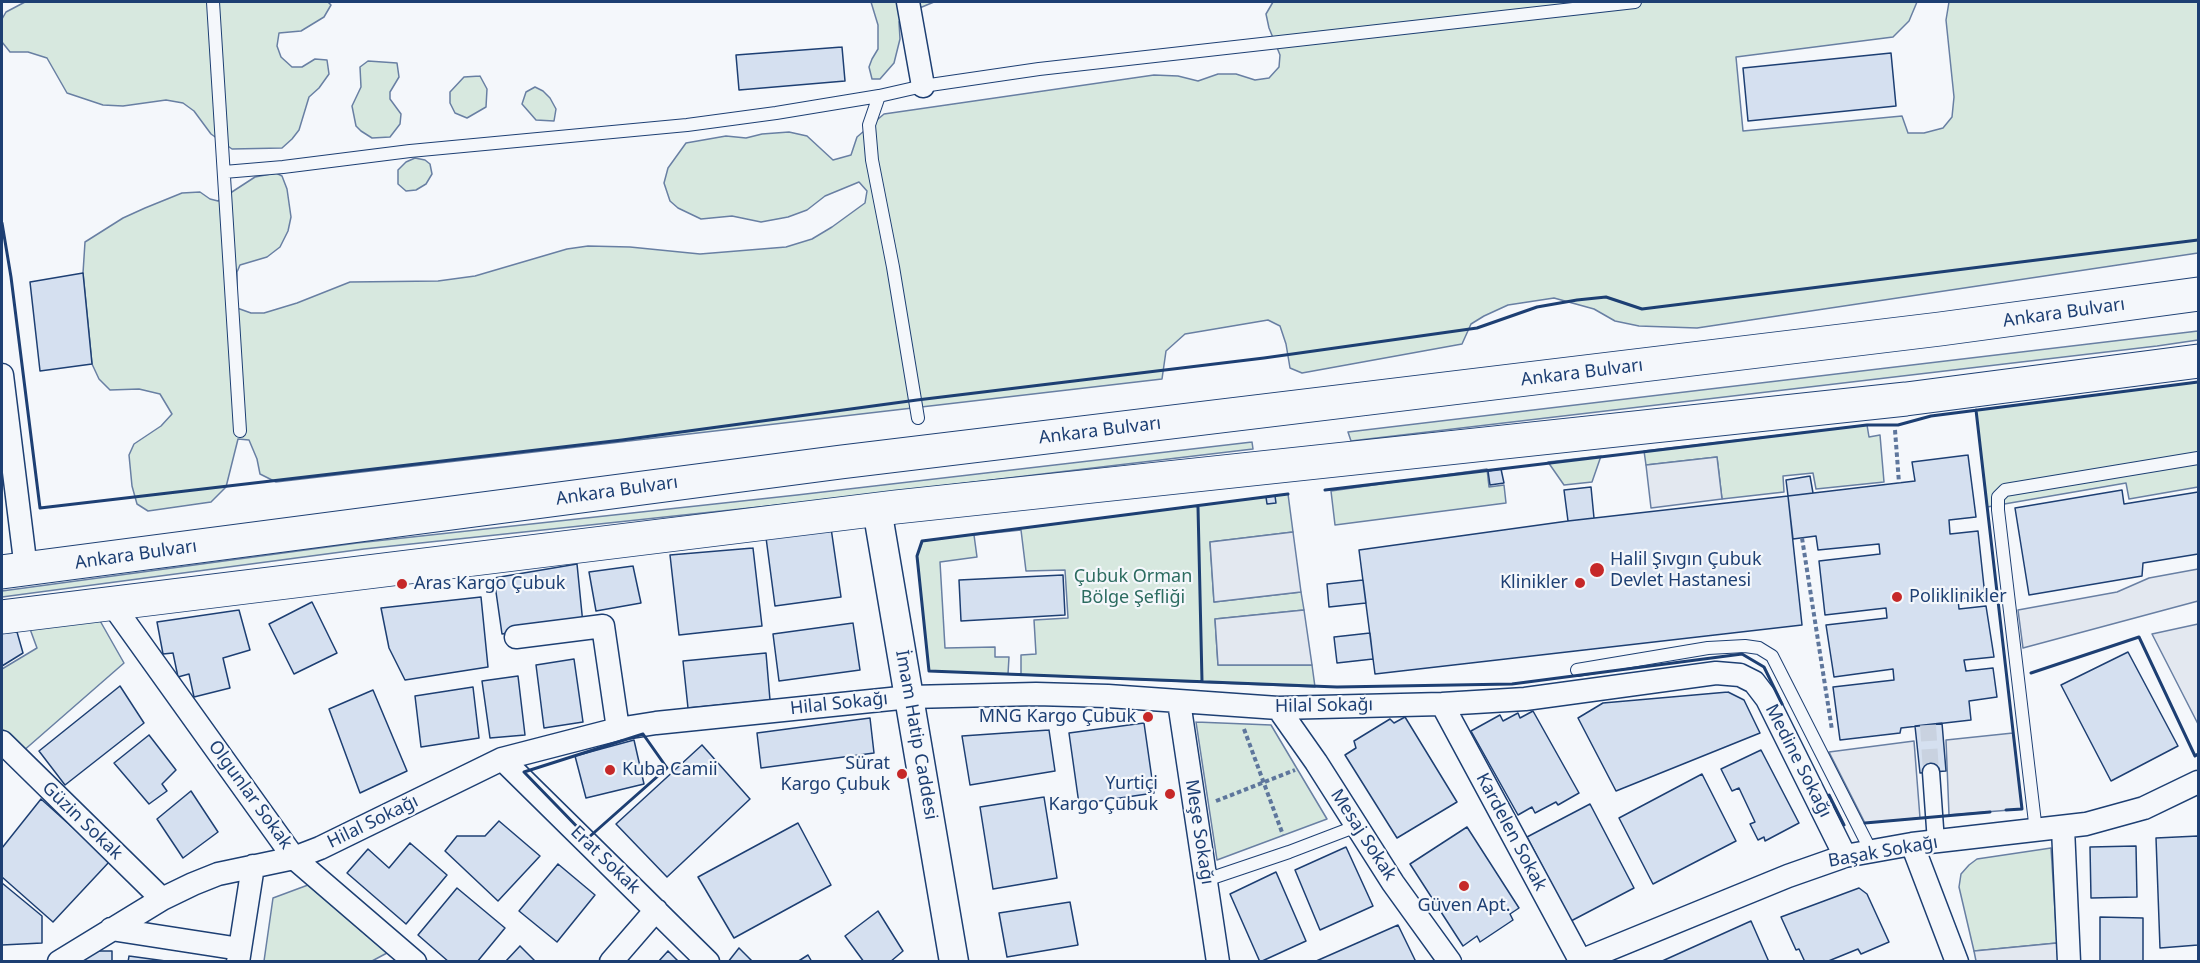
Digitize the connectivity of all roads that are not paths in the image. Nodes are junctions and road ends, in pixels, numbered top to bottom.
1 (213, 2) edge
2 (908, 2) edge
3 (1635, 2) edge
4 (1532, 7) edge
5 (923, 86) junction
6 (879, 96) junction
7 (224, 172) junction
8 (2199, 294) edge
9 (2199, 361) edge
10 (2, 375) edge
11 (918, 418) dead end
12 (240, 431) dead end
13 (2199, 458) edge
14 (877, 509) junction
15 (14, 571) edge
16 (112, 604) junction
17 (2, 617) edge
18 (516, 638) dead end
19 (1578, 670) dead end
20 (1740, 675) joint
21 (910, 697) junction
22 (1179, 702) junction
23 (1442, 704) junction
24 (1278, 708) junction
25 (618, 729) junction
26 (2, 742) edge
27 (502, 759) junction
28 (1932, 772) tunnel mouth
29 (2199, 782) edge
30 (1357, 826) junction
31 (2063, 828) junction
32 (2036, 831) junction
33 (1936, 842) junction
34 (1912, 844) junction
35 (1870, 851) junction
36 (1845, 856) junction
37 (294, 858) junction
38 (253, 866) junction
39 (1206, 880) junction
40 (162, 899) junction
41 (656, 910) junction
42 (111, 929) junction
43 (239, 955) edge
44 (1580, 961) edge
45 (59, 962) edge
46 (415, 962) edge
47 (611, 962) edge
48 (708, 962) edge
49 (954, 962) edge
50 (1218, 962) edge
51 (1450, 962) edge
52 (1957, 962) edge
53 (2069, 962) edge

1 - 7 lane
2 - 5 street
3 - 4 lane
4 - 5 lane
5 - 6 lane
6 - 7 lane
6 - 11 lane
7 - 12 lane
8 - 15 main road, Ankara Bulvarı
9 - 14 main road
10 - 15 street
13 - 32 lane
14 - 16 main road
14 - 21 street, İmam Hatip Caddesi
16 - 17 main road
16 - 37 street, Olgunlar Sokak
18 - 25 street
19 - 35 lane
20 - 23 street, Hilal Sokağı
20 - 36 street, Medine Sokağı
21 - 22 street, Hilal Sokağı
21 - 25 street, Hilal Sokağı
21 - 49 street, İmam Hatip Caddesi
22 - 24 street, Hilal Sokağı
22 - 39 street, Meşe Sokağı
23 - 24 street, Hilal Sokağı
23 - 44 street, Kardelen Sokak
24 - 30 street, Mesaj Sokak
25 - 27 street, Hilal Sokağı
26 - 40 street, Güzin Sokak
27 - 37 street, Hilal Sokağı
27 - 41 street, Erat Sokak
28 - 33 street
29 - 31 street, Başak Sokağı
30 - 39 lane
30 - 51 street, Mesaj Sokak
31 - 32 street, Başak Sokağı
31 - 53 street
32 - 33 street, Başak Sokağı
33 - 34 street, Başak Sokağı
34 - 35 street, Başak Sokağı
34 - 52 street
35 - 36 street, Başak Sokağı
36 - 44 street, Başak Sokağı
37 - 38 street, Hilal Sokağı
37 - 46 street, Olgunlar Sokak
38 - 40 street, Hilal Sokağı
38 - 43 street
39 - 50 street, Meşe Sokağı
40 - 42 street, Hilal Sokağı
41 - 47 street
41 - 48 street, Erat Sokak
42 - 43 street
42 - 45 street, Hilal Sokağı

